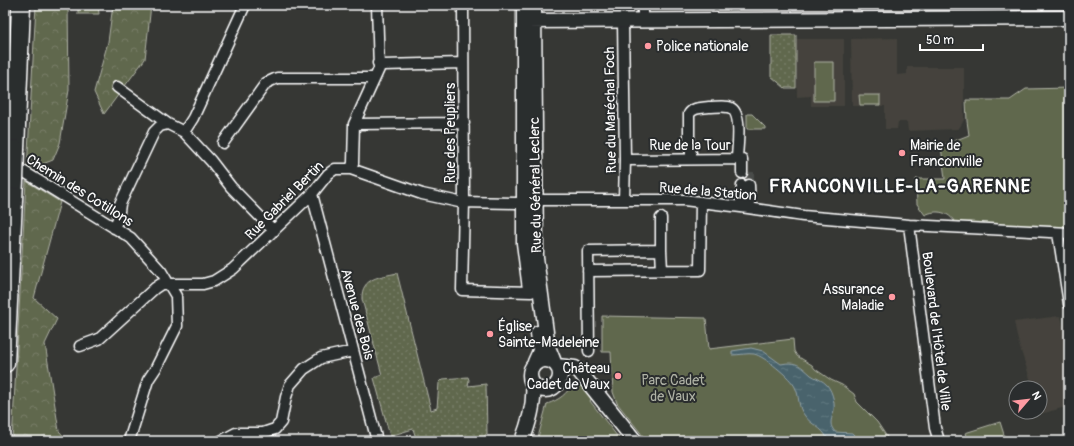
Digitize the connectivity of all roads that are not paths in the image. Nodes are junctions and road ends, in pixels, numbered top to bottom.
1 (21, 5) edge
2 (245, 5) edge
3 (377, 5) edge
4 (463, 5) edge
5 (524, 5) edge
6 (534, 5) edge
7 (644, 5) edge
8 (846, 5) edge
9 (1069, 18) edge
10 (846, 19) junction
11 (623, 20) junction
12 (529, 21) junction
13 (643, 21) junction
14 (378, 63) junction
15 (463, 63) junction
16 (374, 78) junction
17 (117, 87) dead end
18 (464, 123) junction
19 (168, 124) junction
20 (354, 124) junction
21 (184, 132) junction
22 (224, 143) dead end
23 (10, 155) edge
24 (691, 159) junction
25 (739, 159) junction
26 (625, 160) junction
27 (351, 169) junction
28 (745, 172) tunnel mouth
29 (746, 185) tunnel mouth
30 (312, 194) junction
31 (624, 200) junction
32 (530, 201) junction
33 (464, 202) junction
34 (701, 202) junction
35 (746, 208) junction
36 (661, 218) dead end
37 (909, 225) junction
38 (114, 228) junction
39 (274, 231) junction
40 (1058, 233) junction
41 (1069, 233) edge
42 (661, 250) junction
43 (662, 270) junction
44 (588, 271) junction
45 (168, 284) junction
46 (531, 292) junction
47 (1069, 304) edge
48 (80, 346) dead end
49 (353, 351) junction
50 (589, 351) dead end
51 (536, 362) junction
52 (5, 363) edge
53 (556, 364) junction
54 (590, 384) junction
55 (533, 385) junction
56 (553, 386) junction
57 (223, 440) edge
58 (129, 441) edge
59 (377, 441) edge
60 (522, 441) edge
61 (530, 441) edge
62 (634, 441) edge
63 (938, 441) edge

1 - 23 highway
2 - 21 street
3 - 14 street
4 - 15 street, Rue des Peupliers
5 - 12 main road, Rue du Général Leclerc
6 - 12 main road, Rue du Général Leclerc
7 - 13 street
8 - 10 street
9 - 10 main road
10 - 13 main road
11 - 12 main road
11 - 13 main road
11 - 26 street, Rue du Maréchal Foch
12 - 32 main road, Rue du Général Leclerc
14 - 15 street, Rue des Peupliers
14 - 16 street
15 - 18 street, Rue des Peupliers
16 - 20 street
16 - 22 street
17 - 19 street
18 - 20 street
18 - 33 street, Rue des Peupliers
19 - 21 street
19 - 38 street
20 - 27 street
21 - 39 street
23 - 38 street, Chemin des Cotillons
23 - 52 highway, bridge
24 - 25 street, Rue de la Tour
24 - 25 street
24 - 26 street, Rue de la Tour
25 - 28 street, Rue de la Tour
26 - 31 street, Rue du Maréchal Foch
27 - 30 street, Rue Gabriel Bertin
27 - 33 street, Rue Gabriel Bertin
29 - 35 street
30 - 39 street, Rue Gabriel Bertin
30 - 49 street, Avenue des Bois
31 - 32 street, Rue de la Station
31 - 34 street, Rue de la Station
32 - 33 street, Rue Gabriel Bertin
32 - 46 main road, Rue du Général Leclerc
32 - 53 main road, Rue du Général Leclerc
33 - 46 street, Rue des Peupliers
34 - 35 street, Rue de la Station
34 - 43 street
35 - 37 street, Rue de la Station
36 - 42 street
37 - 40 street, Rue de la Station
37 - 63 street, Boulevard de l'Hôtel de Ville
38 - 45 street, Chemin des Cotillons
39 - 45 street, Rue Gabriel Bertin
40 - 41 street, Rue de la Station
40 - 47 street
42 - 43 street
42 - 44 street
43 - 44 street
44 - 50 street
45 - 48 street, Rue Gabriel Bertin
45 - 58 street, Chemin des Cotillons
46 - 51 main road, Rue du Général Leclerc
49 - 57 street
49 - 59 street, Avenue des Bois
51 - 53 main road
51 - 55 main road
53 - 54 main road
53 - 56 main road
54 - 56 main road
54 - 62 main road
55 - 56 main road
55 - 60 main road
56 - 61 main road

